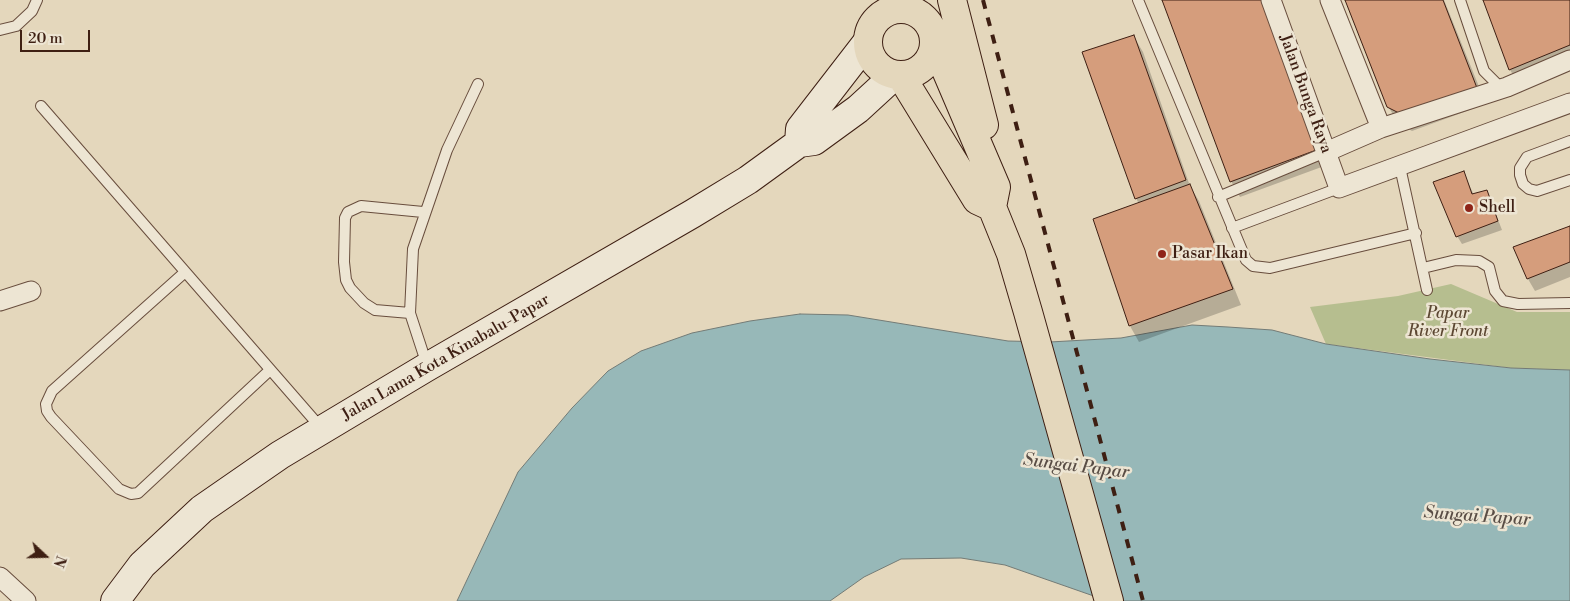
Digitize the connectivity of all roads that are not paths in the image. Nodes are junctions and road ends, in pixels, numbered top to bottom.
1 (37, 0) edge
2 (872, 0) edge
3 (952, 0) edge
4 (1138, 0) edge
5 (1272, 0) edge
6 (1330, 0) edge
7 (1460, 0) edge
8 (916, 6) edge
9 (0, 30) edge
10 (869, 36) junction
11 (934, 42) junction
12 (1570, 60) edge
13 (898, 76) junction
14 (478, 84) dead end
15 (1507, 87) junction
16 (1570, 103) edge
17 (41, 106) dead end
18 (1381, 128) junction
19 (1570, 141) edge
20 (799, 143) junction
21 (1326, 152) junction
22 (1400, 167) junction
23 (992, 176) junction
24 (1570, 180) edge
25 (1339, 188) junction
26 (1218, 197) junction
27 (992, 207) junction
28 (424, 212) junction
29 (1232, 228) junction
30 (1416, 233) junction
31 (1423, 268) junction
32 (184, 272) junction
33 (1427, 290) dead end
34 (31, 291) dead end
35 (0, 301) edge
36 (1570, 303) edge
37 (410, 313) junction
38 (428, 367) junction
39 (270, 370) junction
40 (323, 430) junction
41 (0, 577) edge
42 (26, 601) edge
43 (115, 601) edge
44 (1109, 601) edge

1 - 9 lane
2 - 10 main road
3 - 23 main road
4 - 26 lane
5 - 21 street, Jalan Bunga Raya
6 - 18 street
7 - 15 lane
8 - 10 main road
8 - 11 main road
10 - 13 main road
10 - 20 main road
11 - 13 main road
11 - 23 main road
12 - 15 street
13 - 20 main road, Jalan Lama Kota Kinabalu-Papar
13 - 27 main road
14 - 28 lane
15 - 18 street
16 - 22 street
17 - 32 lane
18 - 21 street
19 - 24 lane
20 - 38 main road, Jalan Lama Kota Kinabalu-Papar
21 - 25 street, Jalan Bunga Raya
21 - 26 lane
22 - 25 street
22 - 30 lane
23 - 27 main road
25 - 29 lane
26 - 29 lane
27 - 44 main road
28 - 37 lane
28 - 37 lane
29 - 30 lane
30 - 31 lane
31 - 33 lane
31 - 36 lane
32 - 39 lane
32 - 39 lane
34 - 35 street
37 - 38 lane
38 - 40 main road, Jalan Lama Kota Kinabalu-Papar
39 - 40 lane
40 - 43 main road, Jalan Lama Kota Kinabalu-Papar
41 - 42 street

